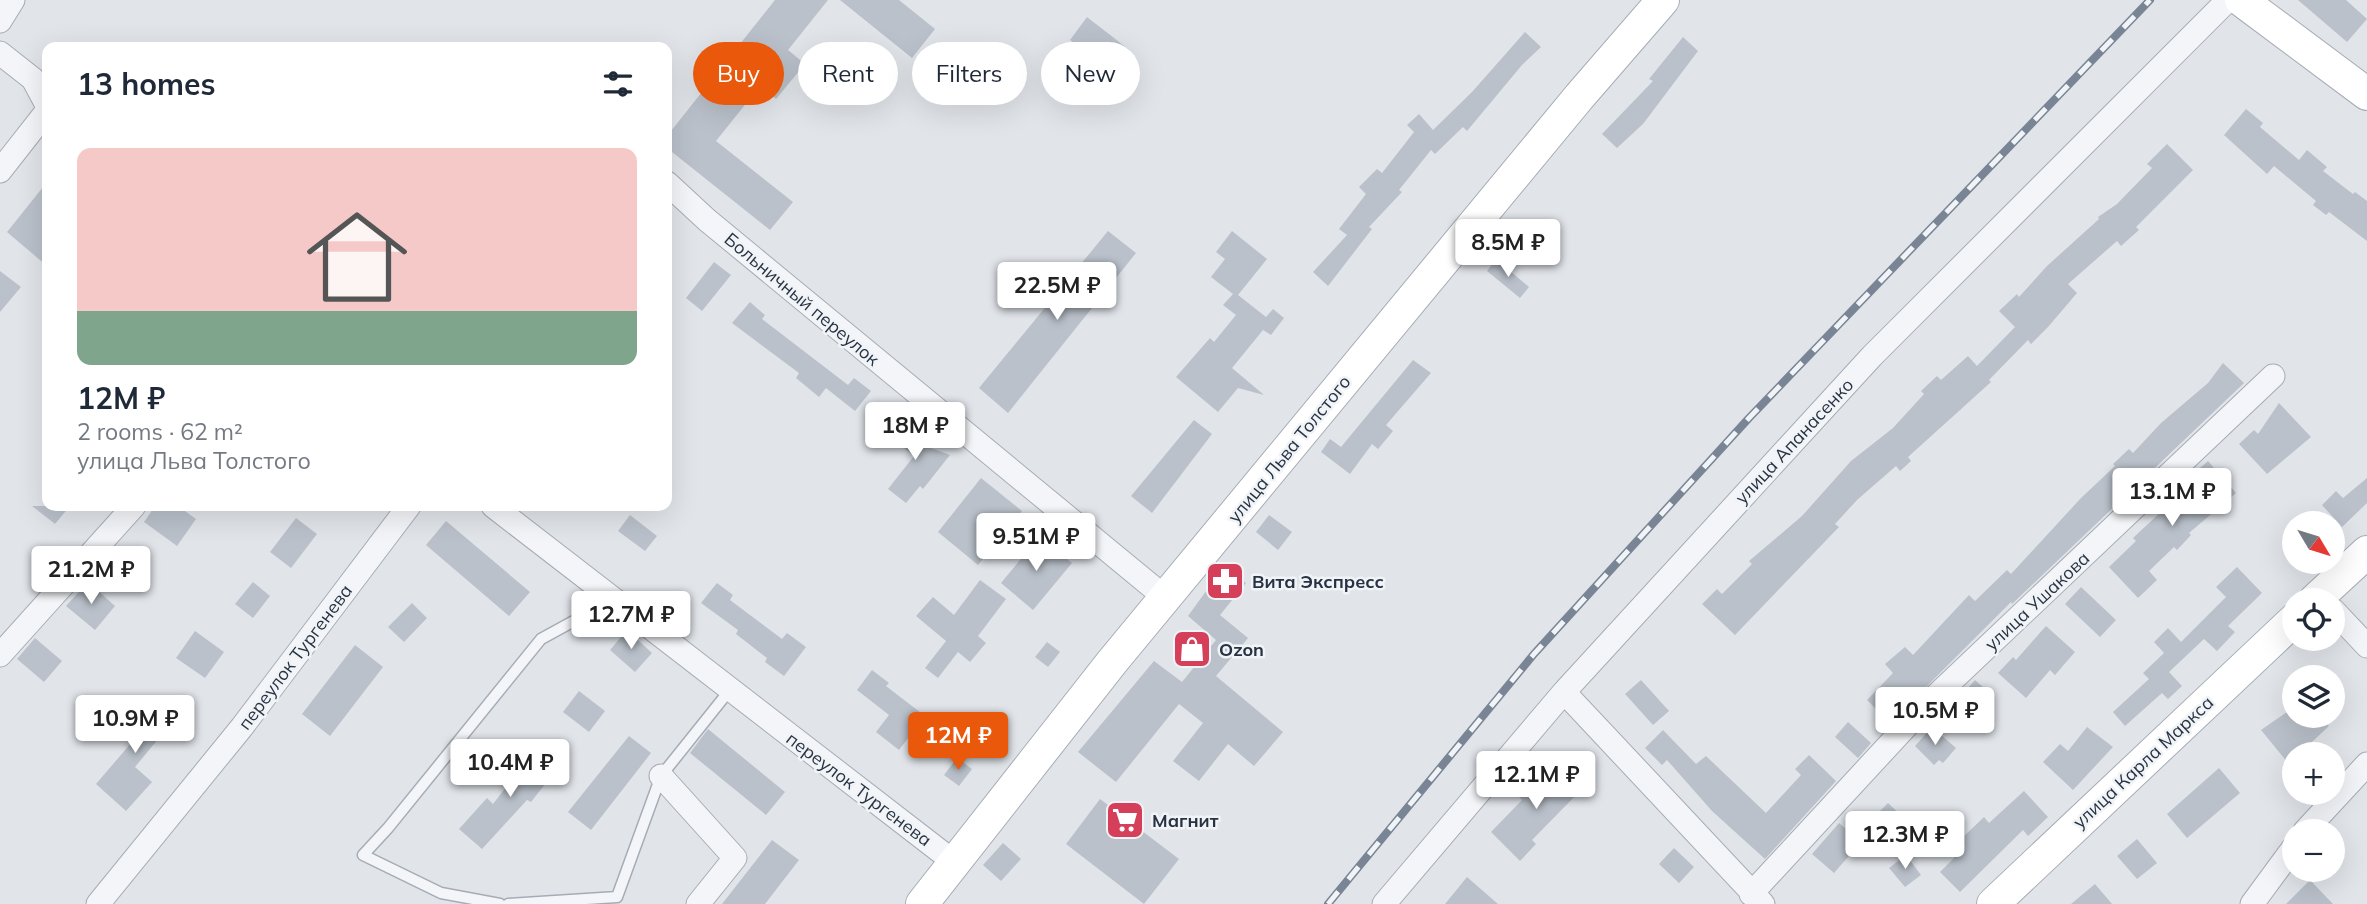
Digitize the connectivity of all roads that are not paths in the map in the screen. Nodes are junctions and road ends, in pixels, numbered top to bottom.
1 (13, 0) edge
2 (1663, 0) edge
3 (2228, 0) edge
4 (2241, 0) edge
5 (0, 21) edge
6 (0, 53) edge
7 (2367, 94) edge
8 (42, 96) edge
9 (42, 117) edge
10 (0, 171) edge
11 (672, 188) edge
12 (2273, 376) dead end
13 (129, 511) edge
14 (405, 511) edge
15 (500, 511) edge
16 (2367, 552) edge
17 (2335, 588) edge
18 (614, 599) junction
19 (1167, 599) junction
20 (2345, 624) edge
21 (2282, 631) edge
22 (2367, 646) edge
23 (0, 654) edge
24 (729, 691) junction
25 (1564, 692) junction
26 (2367, 764) edge
27 (661, 776) junction
28 (2316, 819) edge
29 (954, 862) junction
30 (2282, 863) edge
31 (1757, 899) edge
32 (98, 904) edge
33 (500, 904) edge
34 (508, 904) edge
35 (698, 904) edge
36 (922, 904) edge
37 (1384, 904) edge
38 (1993, 904) edge
39 (2252, 904) edge

1 - 5 street
2 - 19 main road, улица Льва Толстого
3 - 25 street, улица Апанасенко
4 - 7 main road
6 - 8 street
9 - 10 street
11 - 19 street, Больничный переулок
12 - 31 street, улица Ушакова
13 - 23 street
14 - 32 street, переулок Тургенева
15 - 18 street, переулок Тургенева
16 - 17 main road
18 - 24 street, переулок Тургенева
18 - 33 lane
19 - 29 main road, улица Льва Толстого
20 - 22 street
21 - 38 main road, улица Карла Маркса
24 - 27 lane
24 - 29 street, переулок Тургенева
25 - 31 street
25 - 37 street, улица Апанасенко
26 - 28 street
27 - 34 lane
27 - 35 street
29 - 36 main road, улица Льва Толстого
30 - 39 street

